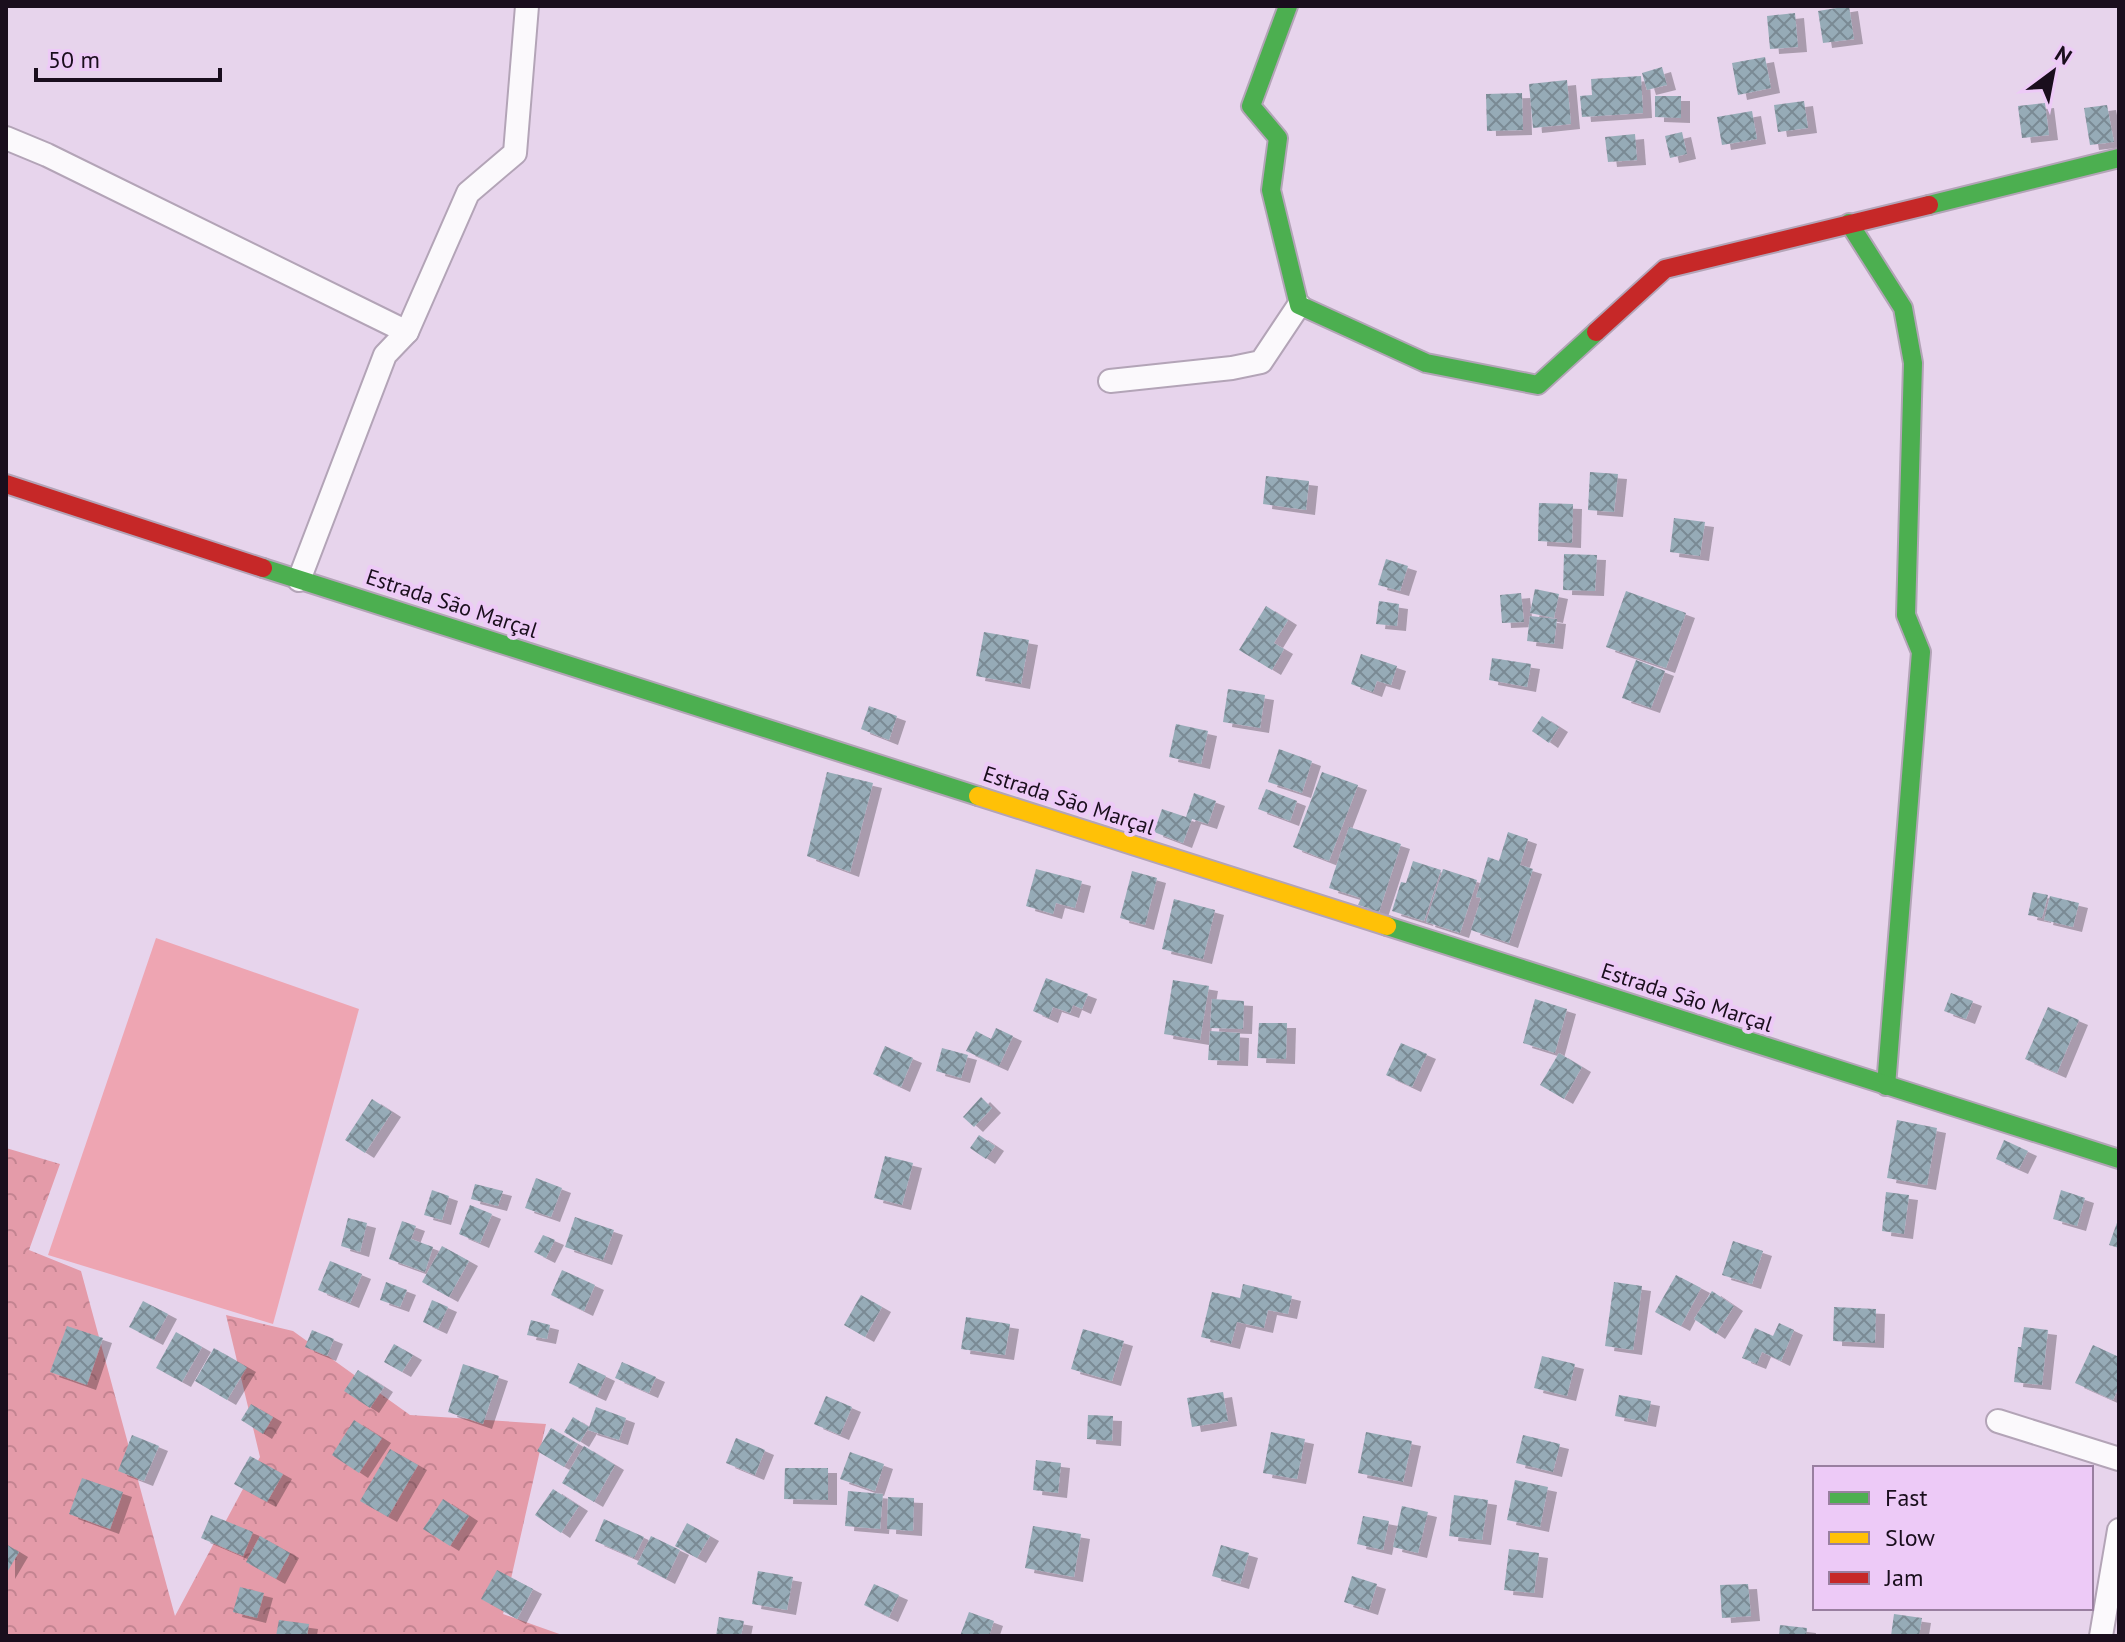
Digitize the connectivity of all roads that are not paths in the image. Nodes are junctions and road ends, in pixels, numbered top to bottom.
1 (527, 6) edge
2 (1288, 6) edge
3 (6, 138) edge
4 (2119, 158) edge
5 (1849, 223) junction
6 (1299, 305) junction
7 (407, 332) junction
8 (1110, 381) dead end
9 (6, 484) edge
10 (299, 580) junction
11 (1886, 1086) junction
12 (2119, 1159) edge
13 (1998, 1421) dead end
14 (2119, 1459) edge
15 (2119, 1530) edge
16 (2101, 1636) edge

1 - 7 street
2 - 6 street
3 - 7 street
4 - 5 street
5 - 6 street
5 - 11 street
6 - 8 street
7 - 10 street
9 - 10 street, Estrada São Marçal
10 - 11 street, Estrada São Marçal
11 - 12 street, Estrada São Marçal
13 - 14 street
15 - 16 street

